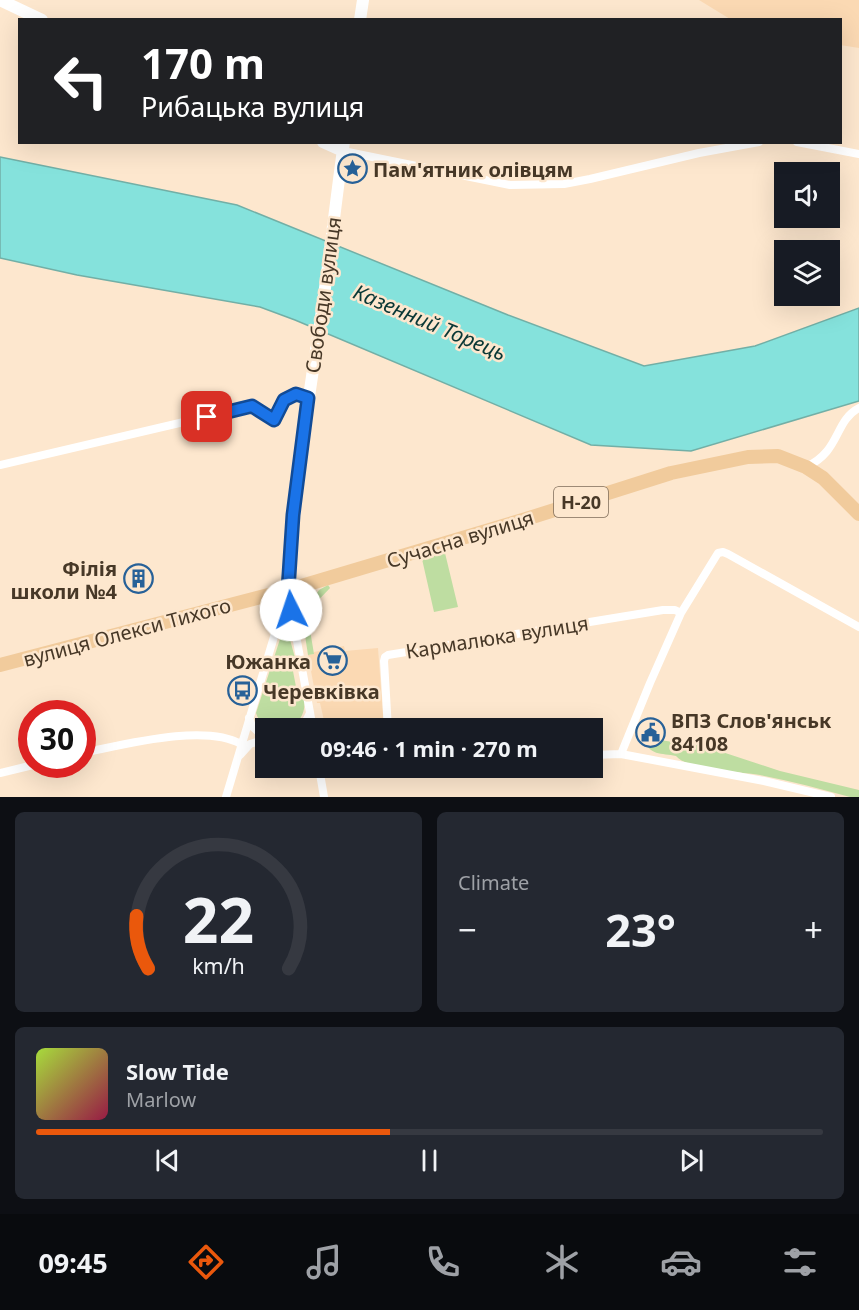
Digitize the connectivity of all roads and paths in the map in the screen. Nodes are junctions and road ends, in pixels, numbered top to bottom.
1 (0, 0) edge
2 (363, 0) edge
3 (38, 18) edge
4 (360, 18) edge
5 (748, 144) edge
6 (807, 144) edge
7 (343, 147) edge
8 (859, 154) edge
9 (308, 398) junction
10 (859, 408) edge
11 (0, 465) edge
12 (806, 467) junction
13 (859, 514) edge
14 (288, 590) junction
15 (681, 613) junction
16 (859, 627) edge
17 (0, 665) edge
18 (310, 713) junction
19 (249, 717) junction
20 (308, 718) edge
21 (311, 718) edge
22 (387, 718) edge
23 (255, 729) edge
24 (255, 742) edge
25 (241, 744) junction
26 (96, 750) edge
27 (621, 754) junction
28 (603, 755) edge
29 (238, 758) junction
30 (18, 769) edge
31 (0, 773) edge
32 (320, 778) edge
33 (227, 795) edge
34 (215, 797) edge
35 (324, 797) edge
36 (831, 797) edge

1 - 3 main road
2 - 4 main road
5 - 7 street
6 - 8 street
7 - 9 main road, Свободи вулиця
9 - 11 street
9 - 14 main road, Свободи вулиця
10 - 12 street
12 - 13 main road, Сучасна вулиця / Н-20
12 - 14 main road, Сучасна вулиця / Н-20
14 - 17 main road, вулиця Олекси Тихого / Н-20
14 - 18 street
14 - 19 street
15 - 16 street
15 - 22 street, Кармалюка вулиця
15 - 27 street
18 - 20 street
18 - 21 street
19 - 23 street
19 - 25 street
24 - 29 street
25 - 26 street
25 - 29 street
27 - 28 street
27 - 36 street
29 - 33 street
30 - 31 street
32 - 35 street
33 - 34 street

